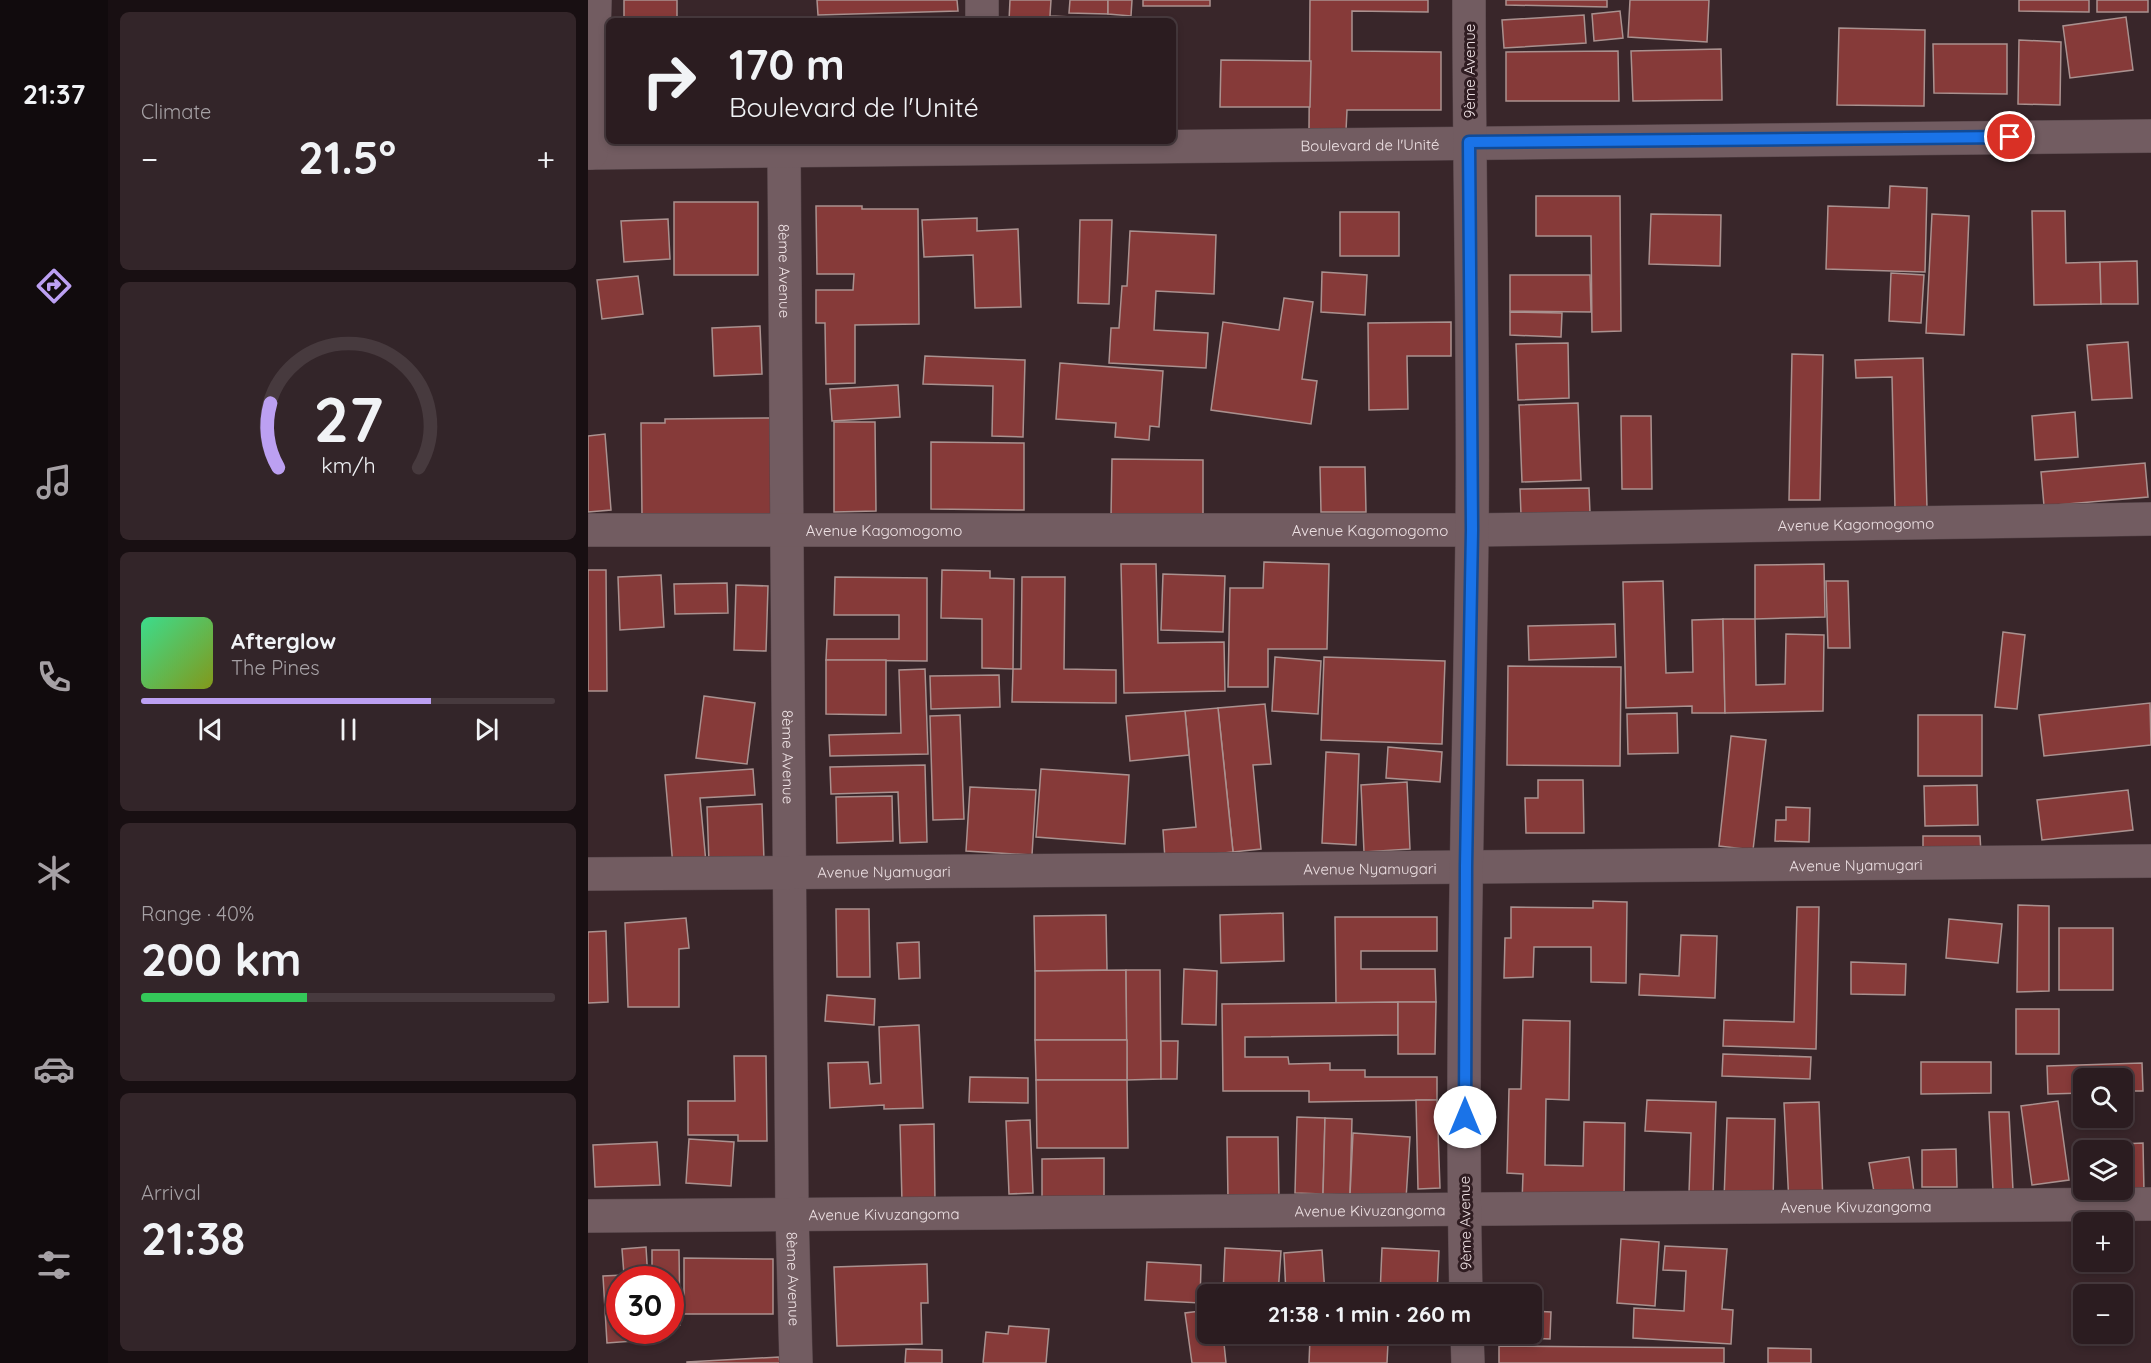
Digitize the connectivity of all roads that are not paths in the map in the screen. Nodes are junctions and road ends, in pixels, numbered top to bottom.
1 (595, 0) edge
2 (982, 0) edge
3 (1469, 0) edge
4 (982, 18) edge
5 (2151, 136) edge
6 (1469, 142) junction
7 (1142, 144) edge
8 (1176, 144) edge
9 (978, 145) edge
10 (783, 151) junction
11 (590, 153) edge
12 (2151, 519) edge
13 (588, 530) edge
14 (1472, 530) junction
15 (786, 531) junction
16 (2151, 861) edge
17 (1466, 866) junction
18 (791, 871) junction
19 (588, 874) edge
20 (2151, 1204) edge
21 (1464, 1208) junction
22 (792, 1213) junction
23 (588, 1216) edge
24 (1466, 1284) edge
25 (1467, 1344) edge
26 (796, 1363) edge
27 (1468, 1363) edge

1 - 11 street
2 - 4 street
3 - 6 street, 9ème Avenue
5 - 6 street, Boulevard de l'Unité
6 - 8 street, Boulevard de l'Unité
6 - 14 street, 9ème Avenue
7 - 9 street, Boulevard de l'Unité
9 - 10 street, Boulevard de l'Unité
10 - 11 street, Boulevard de l'Unité
10 - 15 street, 8ème Avenue
12 - 14 street, Avenue Kagomogomo
13 - 15 street, Avenue Kagomogomo
14 - 15 street, Avenue Kagomogomo
14 - 17 street, 9ème Avenue
15 - 18 street, 8ème Avenue
16 - 17 street, Avenue Nyamugari
17 - 18 street, Avenue Nyamugari
17 - 21 street, 9ème Avenue
18 - 19 street, Avenue Nyamugari
18 - 22 street, 8ème Avenue
20 - 21 street, Avenue Kivuzangoma
21 - 22 street, Avenue Kivuzangoma
21 - 24 street, 9ème Avenue
22 - 23 street, Avenue Kivuzangoma
22 - 26 street, 8ème Avenue
25 - 27 street

